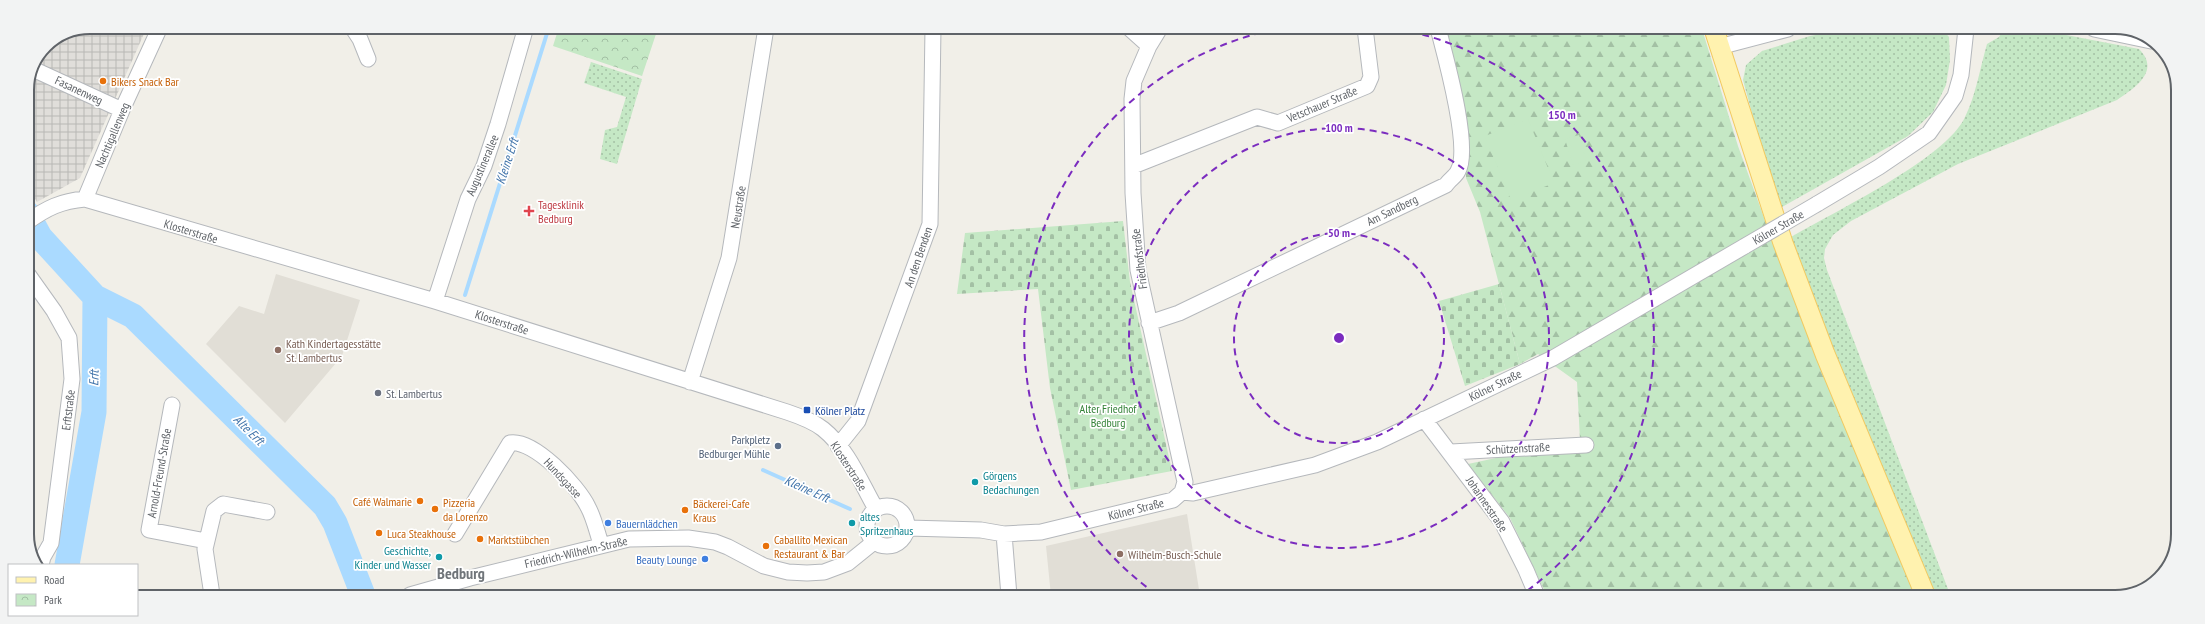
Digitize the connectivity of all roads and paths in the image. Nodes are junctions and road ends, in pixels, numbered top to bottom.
1 (157, 34) edge
2 (357, 34) edge
3 (524, 34) edge
4 (765, 34) edge
5 (933, 34) edge
6 (1136, 34) edge
7 (1156, 34) edge
8 (1366, 34) edge
9 (1439, 34) edge
10 (1715, 34) edge
11 (1769, 34) edge
12 (1965, 34) edge
13 (2118, 34) edge
14 (2133, 37) edge
15 (1149, 46) junction
16 (1719, 47) junction
17 (368, 59) dead end
18 (37, 71) edge
19 (122, 110) junction
20 (1133, 166) junction
21 (85, 199) junction
22 (34, 217) edge
23 (34, 284) edge
24 (442, 303) junction
25 (1149, 324) junction
26 (690, 382) junction
27 (172, 405) dead end
28 (1424, 419) junction
29 (1586, 445) dead end
30 (838, 446) junction
31 (1451, 452) junction
32 (1182, 492) junction
33 (876, 509) junction
34 (267, 512) dead end
35 (908, 528) junction
36 (456, 534) dead end
37 (1004, 534) junction
38 (206, 541) junction
39 (874, 542) junction
40 (601, 544) junction
41 (40, 558) edge
42 (211, 590) edge
43 (426, 590) edge
44 (1009, 590) edge
45 (1534, 590) edge
46 (1923, 590) edge

1 - 19 street, Nachtigallenweg
2 - 17 street
3 - 24 street, Augustinerallee
4 - 26 street, Neustraße
5 - 30 street, An den Benden
6 - 15 street
7 - 15 street, Friedhofstraße
8 - 20 street, Vetschauer Straße
9 - 25 street, Am Sandberg
10 - 16 main road
11 - 16 street
12 - 28 street, Kölner Straße, bridge
13 - 14 street
15 - 20 street, Friedhofstraße
16 - 46 main road
18 - 19 street, Fasanenweg
19 - 21 street, Nachtigallenweg
20 - 25 street, Friedhofstraße
21 - 22 street
21 - 24 street, Klosterstraße
23 - 41 street, Erftstraße
24 - 26 street, Klosterstraße
25 - 32 street, Friedhofstraße
26 - 30 street, Klosterstraße
27 - 38 street, Arnold-Freund-Straße
28 - 31 street, Johannesstraße
28 - 32 street, Kölner Straße
29 - 31 street, Schützenstraße
30 - 33 street, Klosterstraße
31 - 45 street, Johannesstraße
32 - 37 street, Kölner Straße
33 - 35 street
33 - 39 street
34 - 38 street
35 - 37 street, Kölner Straße
35 - 39 street
36 - 40 street, Hundsgasse
37 - 44 street
38 - 42 street
39 - 40 street, Friedrich-Wilhelm-Straße
40 - 43 street, Friedrich-Wilhelm-Straße

